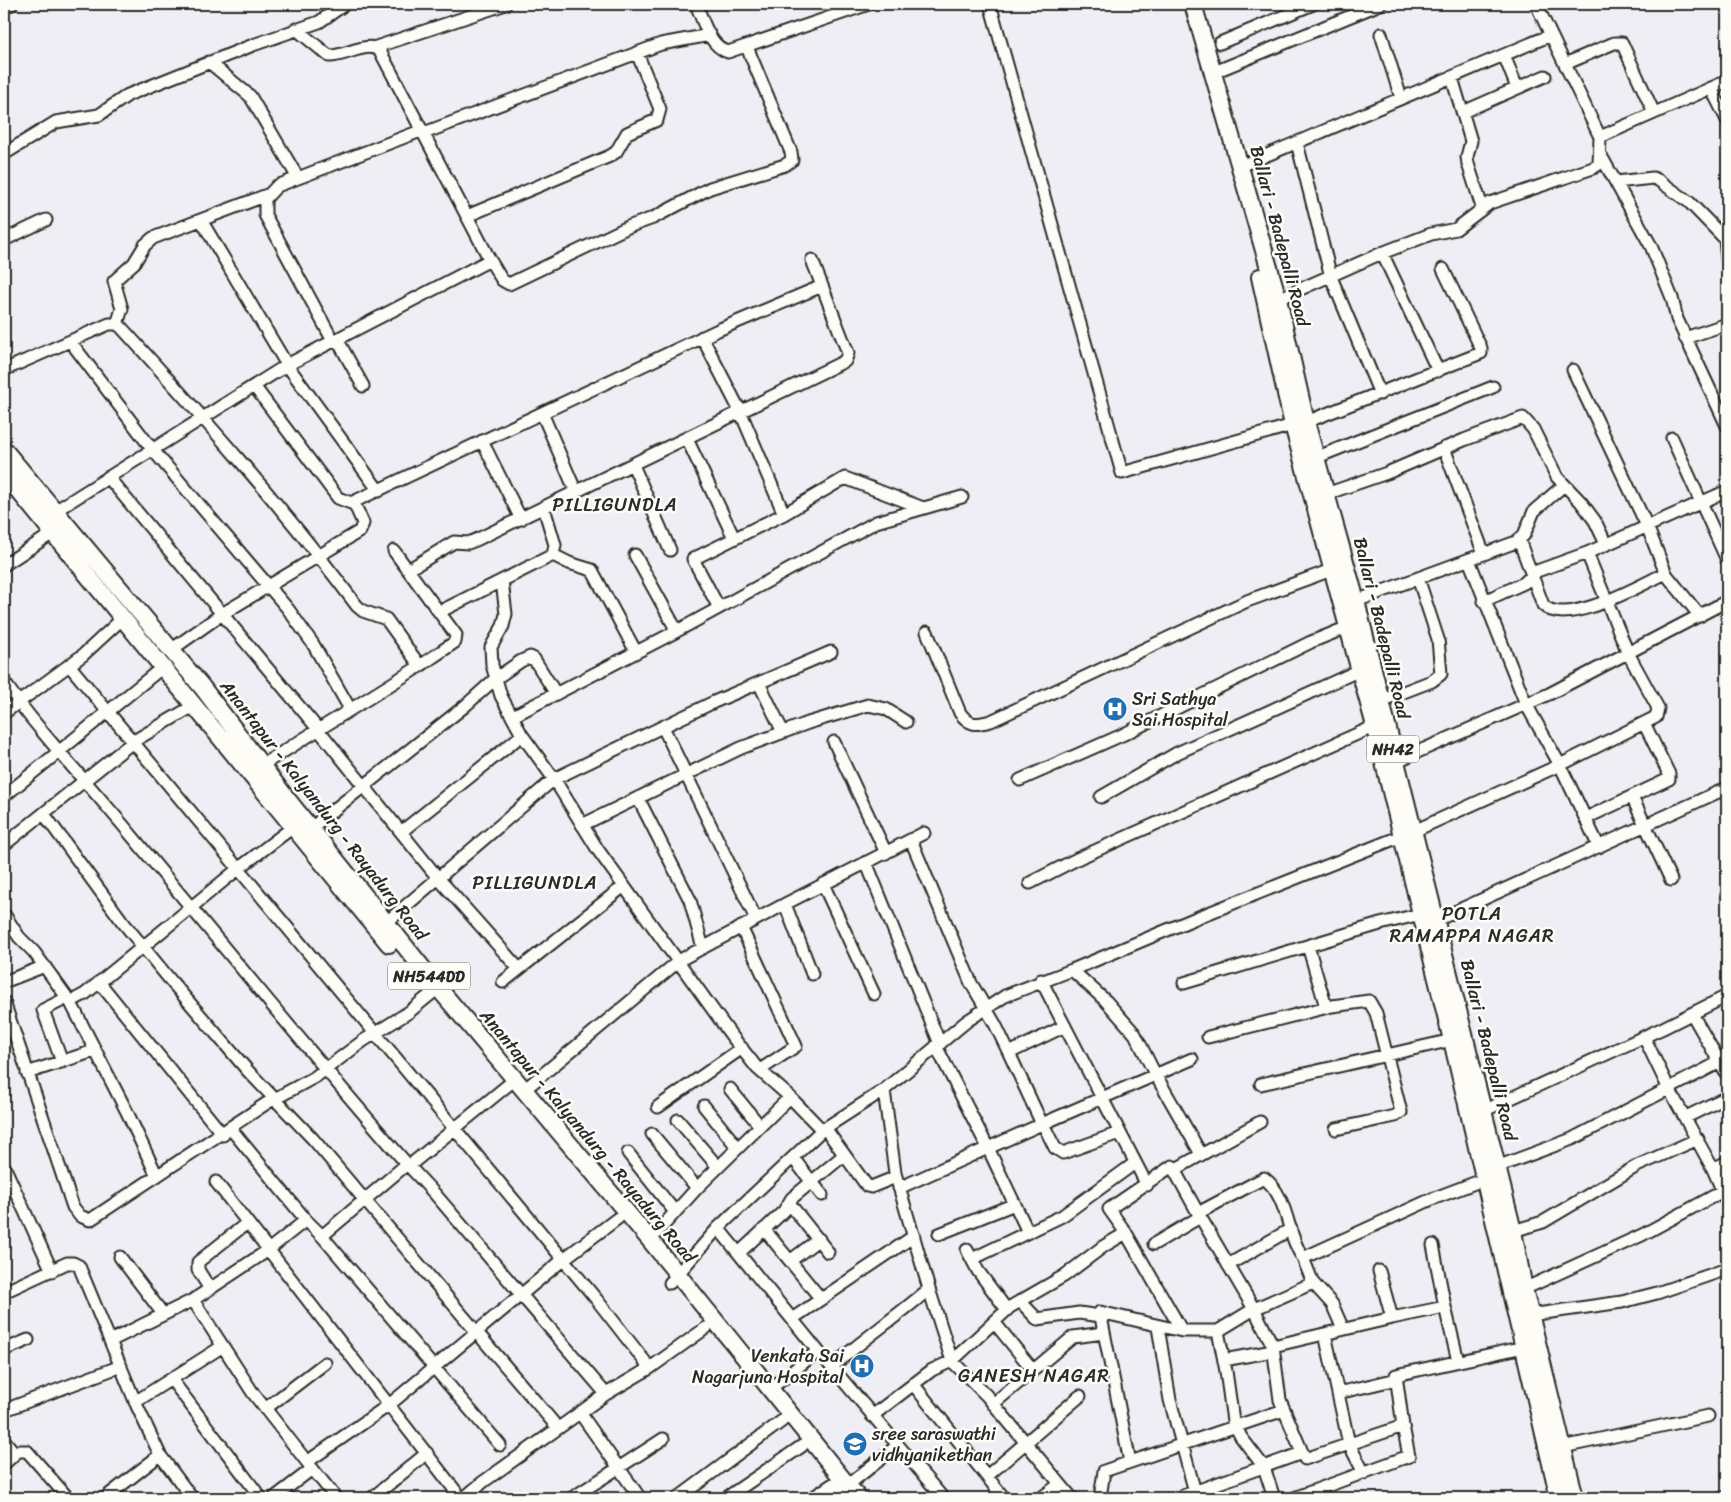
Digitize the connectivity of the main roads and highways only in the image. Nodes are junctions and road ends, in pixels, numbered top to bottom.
1 (1183, 4) edge
2 (1193, 4) edge
3 (1300, 423) junction
4 (4, 450) edge
5 (4, 472) edge
6 (1408, 834) junction
7 (382, 926) junction
8 (516, 1088) junction
9 (1491, 1173) junction
10 (674, 1279) junction
11 (845, 1492) edge
12 (1559, 1498) edge
13 (1575, 1498) edge

1 - 3 highway, Ballari - Badepalli Road / NH42
2 - 3 highway, Ballari - Badepalli Road / NH42
3 - 6 highway, Ballari - Badepalli Road / NH42
3 - 6 highway, Ballari - Badepalli Road / NH42
4 - 7 highway, Anantapur - Kalyandurg - Rayadurg Road / NH544DD
5 - 7 highway, Anantapur - Kalyandurg - Rayadurg Road / NH544DD
6 - 9 highway, Ballari - Badepalli Road / NH42
6 - 9 highway, Ballari - Badepalli Road / NH42
7 - 8 highway, Anantapur - Kalyandurg - Rayadurg Road / NH544DD
7 - 8 highway, Anantapur - Kalyandurg - Rayadurg Road / NH544DD
8 - 10 highway, Anantapur - Kalyandurg - Rayadurg Road / NH544DD
8 - 10 highway, Anantapur - Kalyandurg - Rayadurg Road / NH544DD
9 - 12 highway, Ballari - Badepalli Road / NH42
9 - 13 highway, Ballari - Badepalli Road / NH42
10 - 11 highway, Anantapur - Kalyandurg - Rayadurg Road / NH544DD
10 - 11 highway, Anantapur - Kalyandurg - Rayadurg Road / NH544DD

